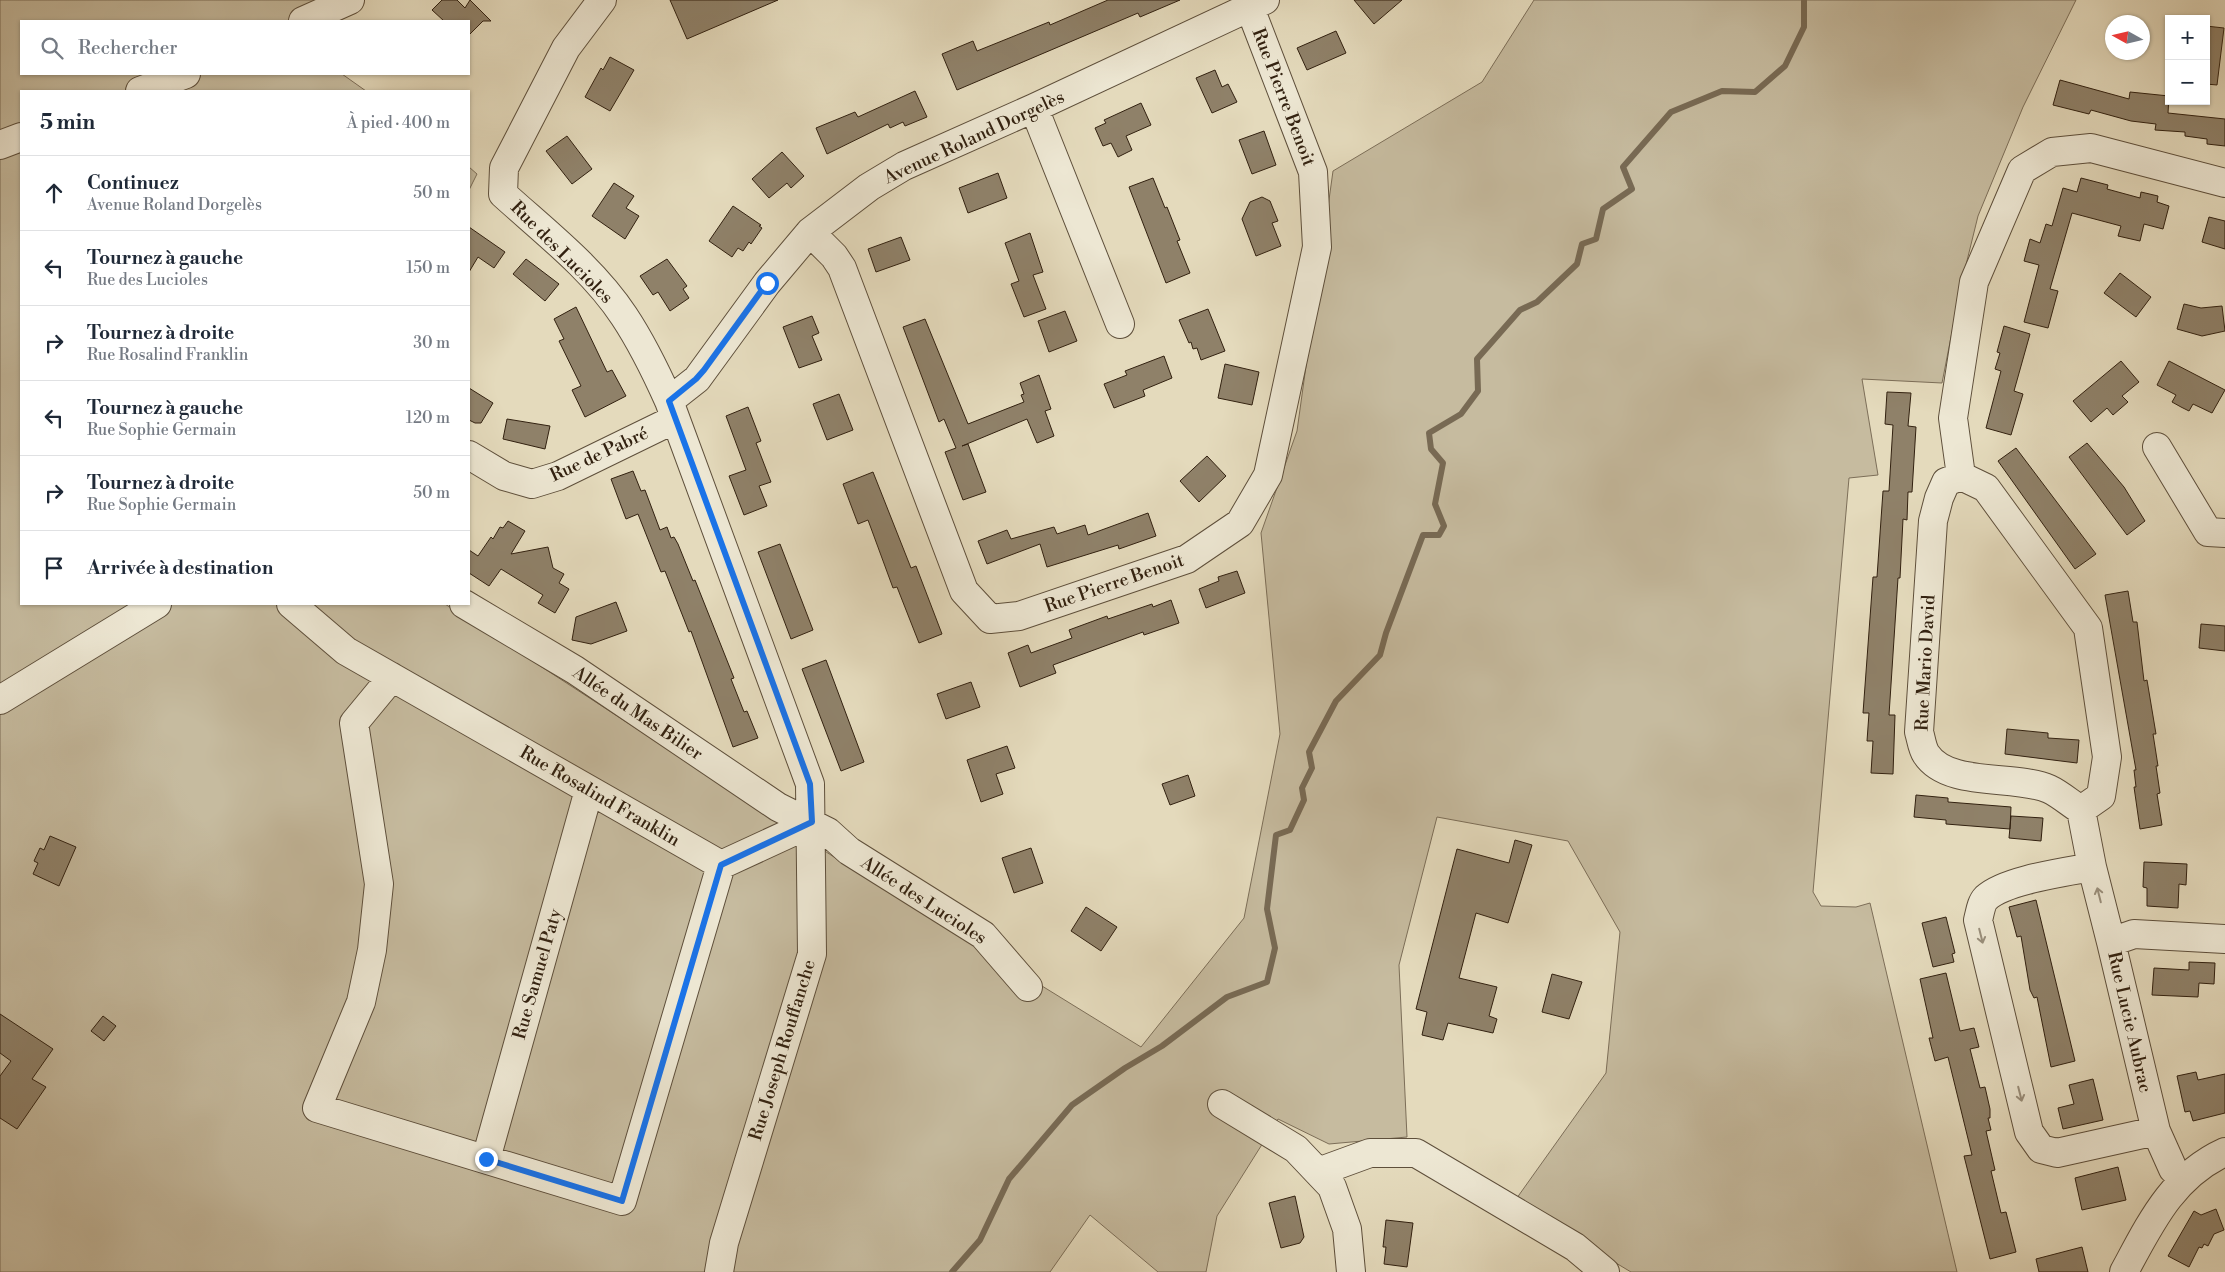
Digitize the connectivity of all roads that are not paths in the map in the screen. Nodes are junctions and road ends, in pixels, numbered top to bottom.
1 (350, 0) edge
2 (602, 0) edge
3 (1258, 4) edge
4 (305, 20) edge
5 (183, 75) edge
6 (143, 90) edge
7 (1034, 108) junction
8 (20, 137) edge
9 (0, 145) edge
10 (2225, 183) edge
11 (810, 232) junction
12 (1120, 324) dead end
13 (672, 410) junction
14 (2157, 447) dead end
15 (470, 457) edge
16 (1961, 476) junction
17 (2225, 533) edge
18 (155, 605) edge
19 (292, 605) edge
20 (466, 605) edge
21 (392, 677) junction
22 (0, 700) edge
23 (589, 790) junction
24 (2081, 810) junction
25 (812, 822) junction
26 (721, 865) junction
27 (2092, 867) junction
28 (2225, 939) edge
29 (2111, 942) junction
30 (1028, 987) dead end
31 (1222, 1104) dead end
32 (2156, 1132) junction
33 (2225, 1152) edge
34 (486, 1159) junction
35 (1318, 1172) junction
36 (2183, 1179) junction
37 (719, 1272) edge
38 (1350, 1272) edge
39 (1605, 1272) edge
40 (2124, 1272) edge

1 - 4 street
2 - 13 street, Rue des Lucioles
3 - 7 street, Avenue Roland Dorgelès
3 - 11 street, Rue Pierre Benoit
5 - 6 street
7 - 11 street, Avenue Roland Dorgelès
7 - 12 street
8 - 9 street
10 - 16 street
11 - 13 street, Avenue Roland Dorgelès
13 - 15 street, Rue de Pabré
13 - 25 street, Rue des Lucioles
14 - 17 street
16 - 24 street
16 - 24 street, Rue Mario David
18 - 22 street
19 - 21 street, Rue Rosalind Franklin
20 - 25 street, Allée du Mas Bilier
21 - 23 street, Rue Rosalind Franklin
21 - 34 street
23 - 26 street, Rue Rosalind Franklin
23 - 34 street, Rue Samuel Paty
24 - 27 street
25 - 26 street
25 - 30 street, Allée des Lucioles
25 - 37 street, Rue Joseph Rouffanche
26 - 34 street
29 -> 27 street
27 -> 32 street
28 - 29 street, Rue Lucie Aubrac
29 - 32 street, Rue Lucie Aubrac
31 - 35 street
32 - 36 street, Rue Lucie Aubrac
33 - 36 street
35 - 38 street
35 - 39 street
36 - 40 street

